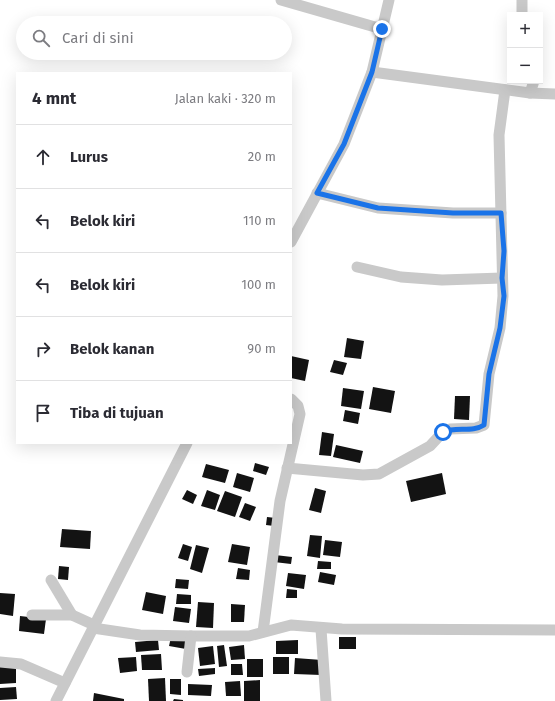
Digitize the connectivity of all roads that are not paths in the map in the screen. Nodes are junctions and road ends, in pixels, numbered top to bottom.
1 (281, 0) edge
2 (389, 0) edge
3 (522, 0) edge
4 (522, 12) edge
5 (382, 29) junction
6 (372, 72) junction
7 (533, 84) edge
8 (505, 90) junction
9 (530, 93) junction
10 (555, 94) edge
11 (317, 193) junction
12 (501, 213) junction
13 (292, 240) edge
14 (357, 267) dead end
15 (502, 278) junction
16 (292, 400) edge
17 (186, 444) edge
18 (287, 468) junction
19 (51, 580) dead end
20 (32, 615) dead end
21 (72, 616) junction
22 (94, 627) junction
23 (321, 629) junction
24 (555, 630) edge
25 (263, 632) junction
26 (191, 636) junction
27 (0, 662) edge
28 (187, 672) dead end
29 (65, 684) junction
30 (56, 701) edge
31 (326, 701) edge

1 - 5 street
2 - 5 street
3 - 4 street
5 - 6 street
6 - 8 street
6 - 11 street
7 - 9 street
8 - 9 street
8 - 12 street
9 - 10 street
11 - 12 street
11 - 13 street
12 - 15 street
14 - 15 street
15 - 18 street
16 - 18 street
17 - 22 street
18 - 25 street
19 - 21 street
20 - 21 street
21 - 22 street
22 - 26 street
22 - 29 street
23 - 24 street
23 - 25 street
23 - 31 street
25 - 26 street
26 - 28 street
27 - 29 street
29 - 30 street

